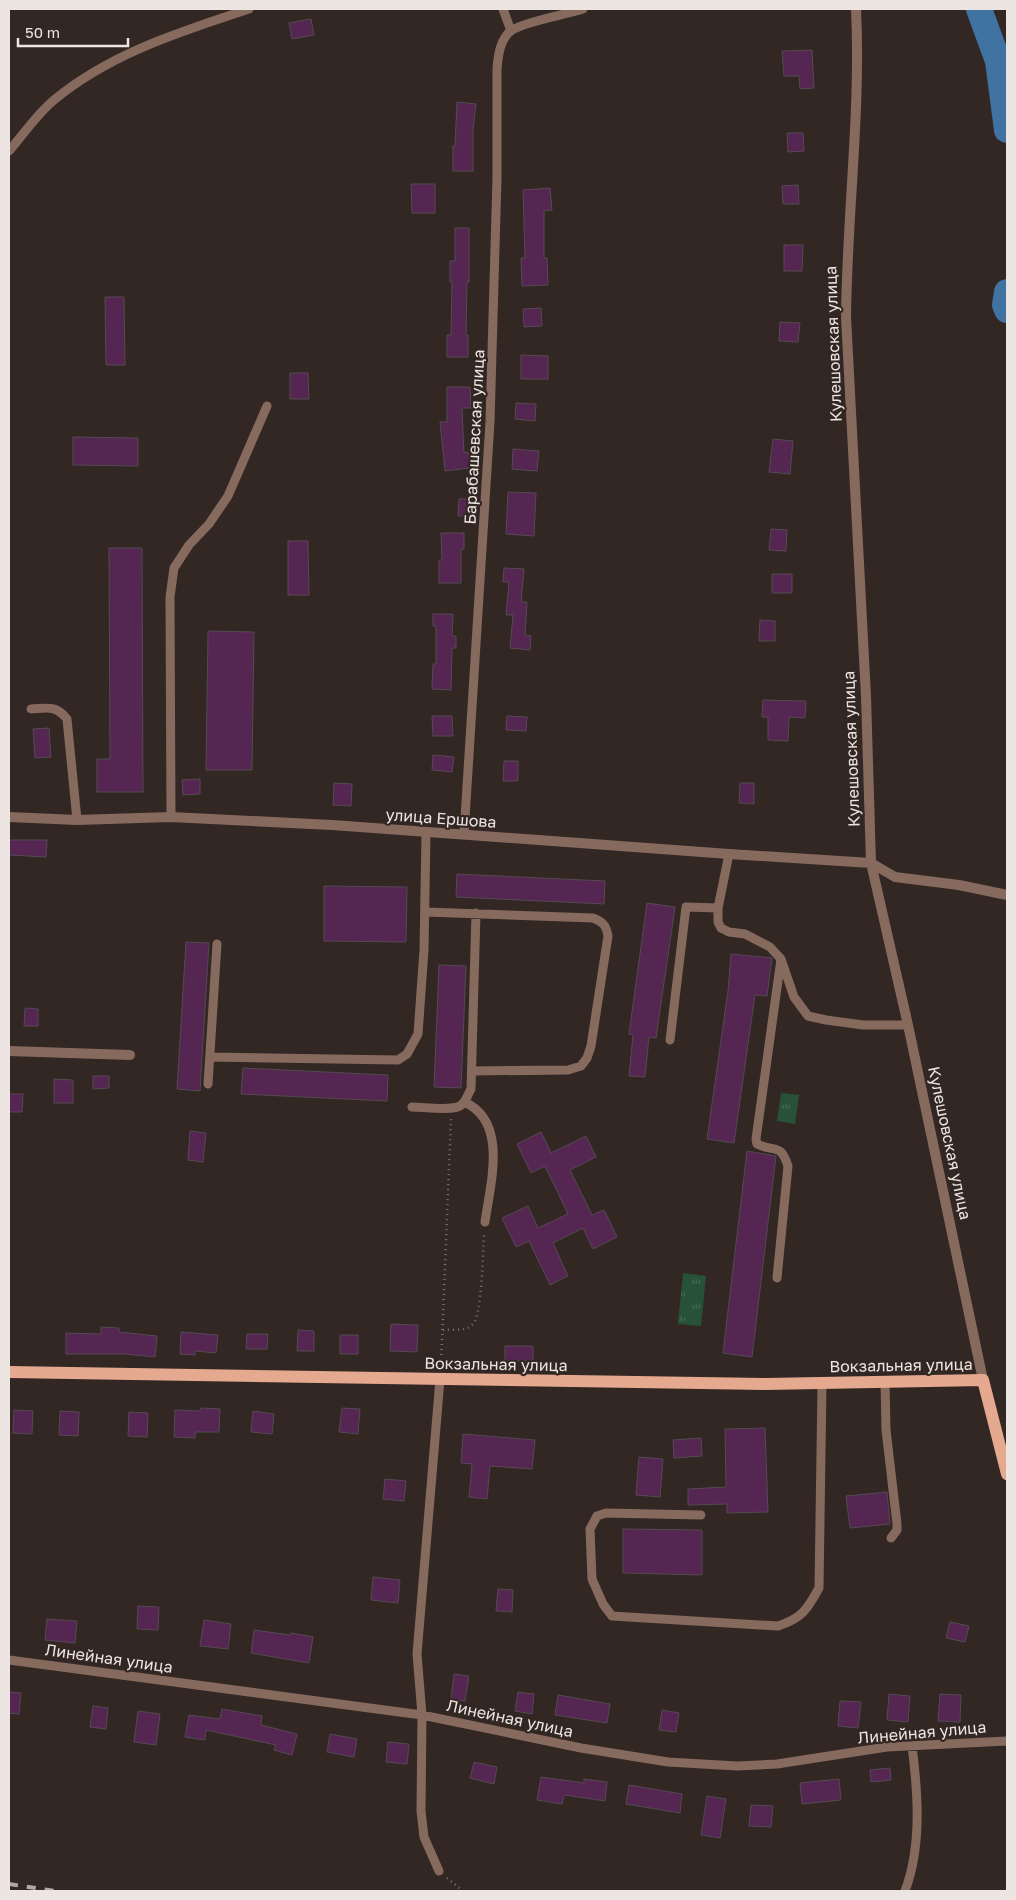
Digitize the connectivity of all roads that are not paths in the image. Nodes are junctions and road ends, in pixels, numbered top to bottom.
1 (249, 9) edge
2 (503, 9) edge
3 (558, 9) edge
4 (583, 9) edge
5 (856, 9) edge
6 (566, 14) junction
7 (511, 31) junction
8 (9, 152) edge
9 (267, 406) dead end
10 (32, 709) dead end
11 (9, 817) edge
12 (171, 817) junction
13 (77, 820) junction
14 (426, 833) junction
15 (464, 834) junction
16 (729, 854) junction
17 (871, 863) junction
18 (1007, 895) edge
19 (718, 908) junction
20 (426, 912) junction
21 (476, 913) junction
22 (216, 944) dead end
23 (781, 959) junction
24 (908, 1025) junction
25 (670, 1040) dead end
26 (9, 1051) edge
27 (130, 1055) dead end
28 (210, 1057) junction
29 (472, 1071) junction
30 (208, 1084) dead end
31 (464, 1102) junction
32 (412, 1107) dead end
33 (485, 1222) road end
34 (777, 1278) dead end
35 (9, 1372) edge
36 (440, 1379) junction
37 (984, 1380) junction
38 (885, 1382) junction
39 (822, 1384) junction
40 (1007, 1474) edge
41 (701, 1516) dead end
42 (891, 1538) dead end
43 (9, 1660) edge
44 (422, 1715) junction
45 (1007, 1741) edge
46 (912, 1746) junction
47 (439, 1871) road end
48 (905, 1891) edge

1 - 8 lane
2 - 7 lane
3 - 6 lane
4 - 6 lane
5 - 17 street, Кулешовская улица
6 - 7 lane
7 - 15 lane, Барабашевская улица
9 - 12 lane
10 - 13 lane
11 - 13 street, улица Ершова
12 - 13 street, улица Ершова
12 - 14 street, улица Ершова
14 - 15 street, улица Ершова
14 - 20 lane
15 - 16 street, улица Ершова
16 - 17 street, улица Ершова
16 - 19 lane
17 - 18 street
17 - 24 street, Кулешовская улица
19 - 23 lane
19 - 25 lane
20 - 21 lane
20 - 28 lane
21 - 29 lane
21 - 29 lane
22 - 28 lane
23 - 24 lane
23 - 34 lane
24 - 37 street, Кулешовская улица
26 - 27 street
28 - 30 lane
29 - 31 lane
31 - 32 lane
31 - 33 lane
35 - 36 main road, Вокзальная улица
36 - 39 main road, Вокзальная улица
36 - 44 lane
37 - 38 main road, Вокзальная улица
37 - 40 main road, Кулешовская улица
38 - 39 main road, Вокзальная улица
38 - 42 lane
39 - 41 lane
43 - 44 lane, Линейная улица
44 - 46 lane, Линейная улица
44 - 47 lane
45 - 46 lane, Линейная улица
46 - 48 lane

